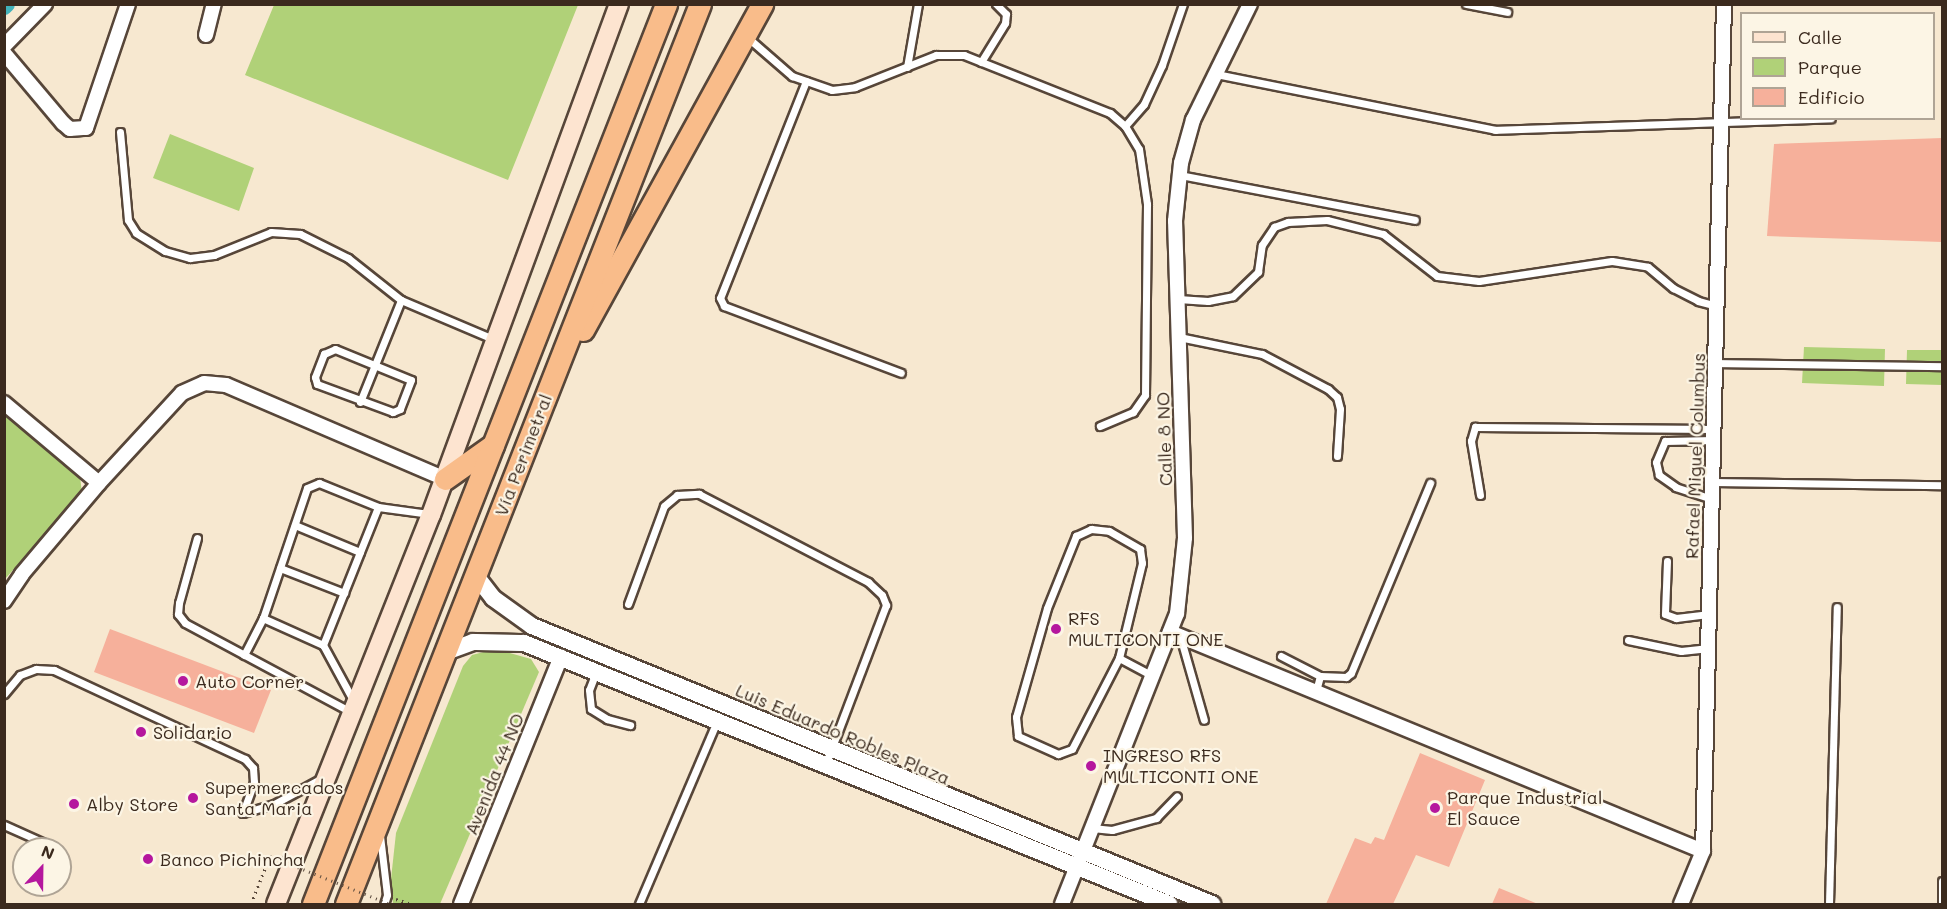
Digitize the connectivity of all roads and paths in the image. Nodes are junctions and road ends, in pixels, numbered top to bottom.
1 (45, 4) edge
2 (128, 4) edge
3 (214, 4) edge
4 (619, 4) edge
5 (666, 4) edge
6 (700, 4) edge
7 (762, 4) edge
8 (918, 4) edge
9 (996, 4) edge
10 (1183, 4) edge
11 (1250, 4) edge
12 (1466, 4) edge
13 (1724, 4) edge
14 (1507, 12) dead end
15 (206, 35) dead end
16 (746, 36) junction
17 (4, 46) edge
18 (4, 53) edge
19 (981, 62) junction
20 (907, 67) junction
21 (1216, 74) junction
22 (806, 81) junction
23 (1800, 120) edge
24 (1721, 125) junction
25 (1125, 126) junction
26 (120, 132) dead end
27 (1180, 174) junction
28 (1415, 220) dead end
29 (1178, 299) junction
30 (401, 300) junction
31 (1717, 306) junction
32 (1179, 337) junction
33 (496, 340) junction
34 (375, 363) junction
35 (1715, 363) junction
36 (1942, 366) edge
37 (902, 373) dead end
38 (360, 402) junction
39 (4, 403) edge
40 (542, 405) junction
41 (1100, 426) dead end
42 (1714, 435) junction
43 (493, 445) junction
44 (1337, 456) dead end
45 (445, 479) junction
46 (1713, 482) junction
47 (99, 483) junction
48 (1430, 483) dead end
49 (1942, 485) edge
50 (1480, 495) dead end
51 (1712, 499) junction
52 (378, 507) junction
53 (431, 515) junction
54 (295, 525) junction
55 (197, 538) dead end
56 (360, 552) junction
57 (1667, 561) dead end
58 (280, 568) junction
59 (476, 576) junction
60 (344, 593) junction
61 (4, 602) edge
62 (627, 604) dead end
63 (1837, 607) dead end
64 (1710, 614) junction
65 (262, 618) junction
66 (1175, 634) junction
67 (1628, 640) dead end
68 (323, 645) junction
69 (1709, 648) junction
70 (446, 652) junction
71 (244, 655) junction
72 (561, 656) junction
73 (1281, 656) dead end
74 (1119, 658) junction
75 (596, 671) junction
76 (1153, 676) junction
77 (1320, 676) junction
78 (1316, 691) junction
79 (4, 694) edge
80 (352, 707) junction
81 (1204, 720) dead end
82 (717, 721) junction
83 (630, 725) dead end
84 (828, 758) junction
85 (326, 777) junction
86 (1177, 796) dead end
87 (378, 823) junction
88 (4, 825) edge
89 (1092, 828) junction
90 (29, 837) edge
91 (1703, 851) junction
92 (1079, 861) junction
93 (1942, 881) edge
94 (387, 895) junction
95 (251, 904) edge
96 (276, 904) edge
97 (313, 904) edge
98 (346, 904) edge
99 (384, 904) edge
100 (390, 904) edge
101 (411, 904) edge
102 (461, 904) edge
103 (639, 904) edge
104 (1062, 904) edge
105 (1169, 904) edge
106 (1212, 904) edge
107 (1681, 904) edge
108 (1829, 904) edge
109 (1942, 904) edge

1 - 17 street
2 - 18 street
3 - 15 street
4 - 33 main road
5 - 43 highway, Vía Perimetral
6 - 40 highway, Vía Perimetral
7 - 16 highway
8 - 20 lane
9 - 19 lane
10 - 25 lane
11 - 21 street, Calle 8 NO
12 - 14 lane
13 - 24 street, Rafael Miguel Columbus
16 - 22 lane
16 - 40 highway
19 - 20 lane
19 - 25 lane
20 - 22 lane
21 - 24 lane
21 - 27 street, Calle 8 NO
22 - 37 lane
23 - 24 lane
24 - 31 street, Rafael Miguel Columbus
25 - 41 lane
26 - 30 lane
27 - 28 lane
27 - 29 street, Calle 8 NO
29 - 31 lane
29 - 32 street, Calle 8 NO
30 - 33 lane
30 - 34 lane
31 - 35 street, Rafael Miguel Columbus
32 - 44 lane
32 - 66 street, Calle 8 NO
33 - 45 main road
34 - 38 lane
34 - 38 lane
34 - 38 lane
35 - 36 lane
35 - 42 street, Rafael Miguel Columbus
39 - 47 street
40 - 59 highway, Vía Perimetral
42 - 46 street, Rafael Miguel Columbus
42 - 50 lane
42 - 51 lane
43 - 45 highway
43 - 97 highway, Vía Perimetral
45 - 47 street
45 - 53 main road
46 - 49 lane
46 - 51 street, Rafael Miguel Columbus
47 - 61 street
48 - 77 lane
51 - 64 street, Rafael Miguel Columbus
52 - 53 lane
52 - 54 lane
52 - 56 lane
53 - 80 main road
54 - 56 lane
54 - 58 lane
55 - 71 lane
56 - 60 lane
57 - 64 lane
58 - 60 lane
58 - 65 lane
59 - 70 highway, Vía Perimetral
59 - 84 street, Luis Eduardo Robles Plaza
60 - 68 lane
62 - 84 lane
63 - 108 lane
64 - 69 street, Rafael Miguel Columbus
65 - 68 lane
65 - 71 lane
66 - 76 street, Calle 8 NO
66 - 78 street
66 - 81 lane
67 - 69 lane
68 - 80 lane
69 - 91 street, Rafael Miguel Columbus
70 - 72 street, Luis Eduardo Robles Plaza
70 - 87 highway, Vía Perimetral
71 - 80 lane
72 - 75 street, Luis Eduardo Robles Plaza
72 - 102 street, Avenida 44 NO
73 - 77 lane
74 - 74 lane
74 - 76 lane
75 - 82 street, Luis Eduardo Robles Plaza
75 - 83 lane
76 - 89 street, Calle 8 NO
77 - 78 lane
78 - 91 street
79 - 85 lane
80 - 85 main road
82 - 84 street, Luis Eduardo Robles Plaza
82 - 103 lane
84 - 92 street, Luis Eduardo Robles Plaza
85 - 96 main road
86 - 89 lane
87 - 94 lane
87 - 98 highway, Vía Perimetral
88 - 90 lane
89 - 92 street, Calle 8 NO
91 - 107 street, Rafael Miguel Columbus
92 - 104 street, Calle 8 NO
92 - 105 street, Luis Eduardo Robles Plaza
92 - 106 street, Luis Eduardo Robles Plaza
93 - 109 lane
94 - 99 lane
94 - 101 path
95 - 100 path, bridge

